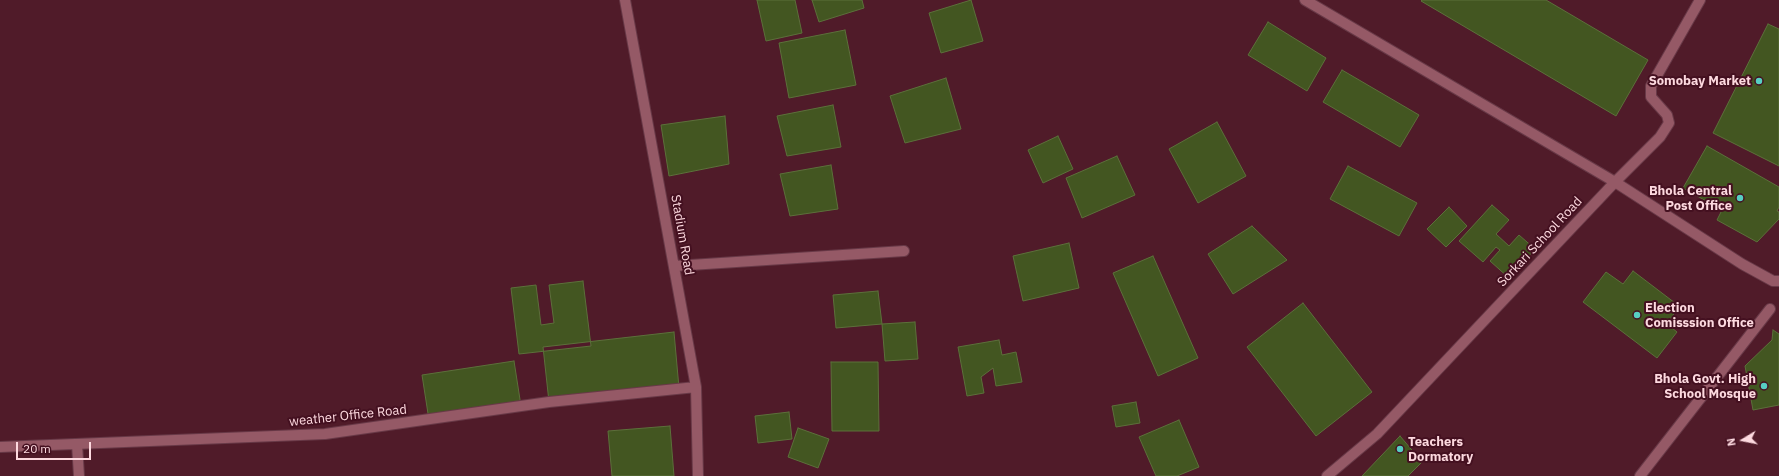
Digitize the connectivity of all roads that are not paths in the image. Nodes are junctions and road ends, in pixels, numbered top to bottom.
1 (625, 0) edge
2 (1305, 0) edge
3 (1700, 0) edge
4 (1615, 182) junction
5 (904, 251) dead end
6 (675, 266) junction
7 (1779, 281) edge
8 (1770, 309) dead end
9 (696, 387) junction
10 (76, 444) junction
11 (0, 446) edge
12 (80, 476) edge
13 (698, 476) edge
14 (1327, 476) edge
15 (1640, 476) edge

1 - 6 street, Stadium Road
2 - 4 street
3 - 4 street, Sorkari School Road
4 - 7 street
4 - 14 street, Sorkari School Road
5 - 6 street
6 - 9 street, Stadium Road
8 - 15 street
9 - 10 street, weather Office Road
9 - 13 street, Stadium Road
10 - 11 street, weather Office Road
10 - 12 street

